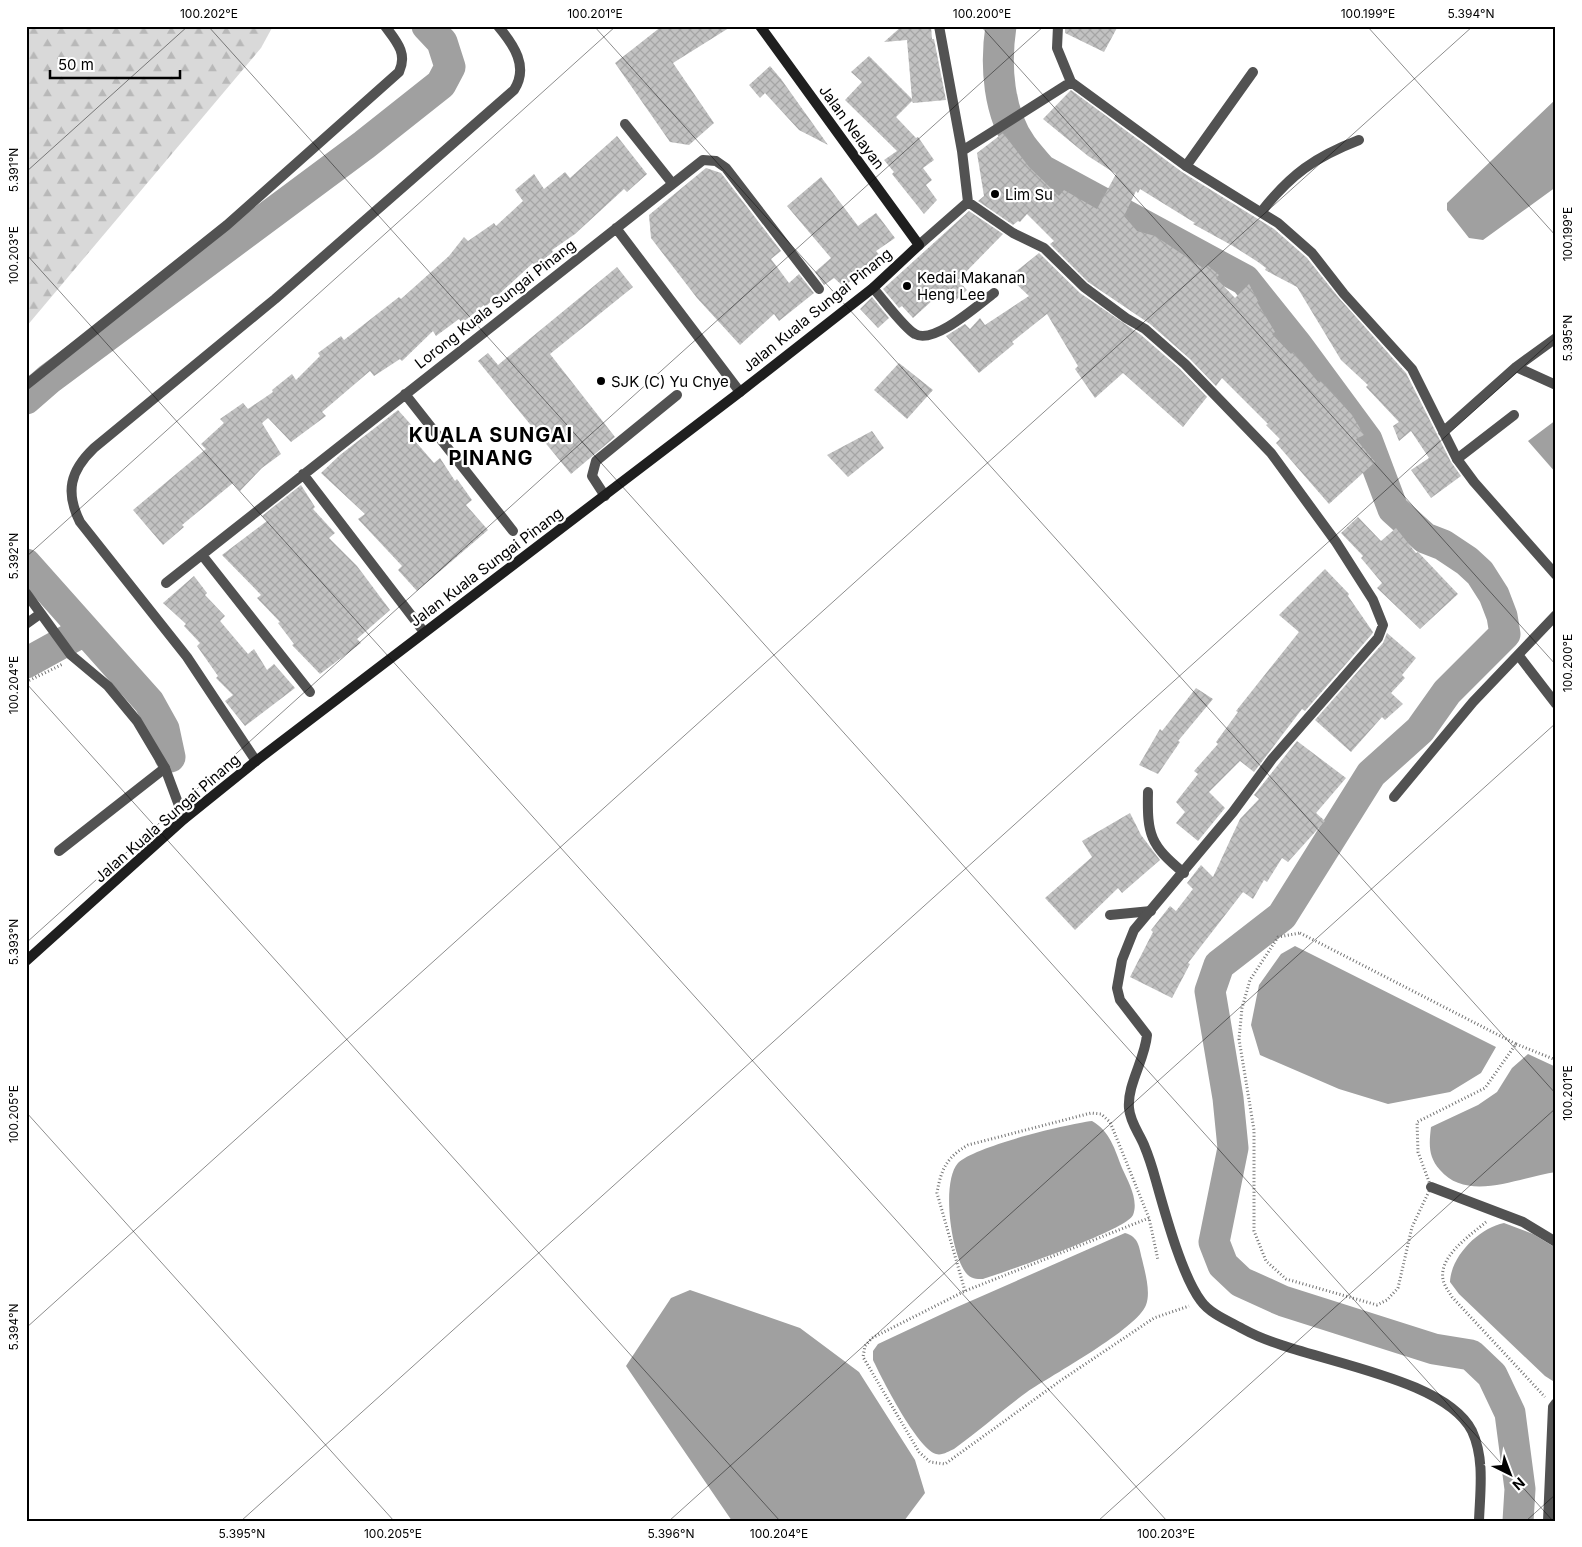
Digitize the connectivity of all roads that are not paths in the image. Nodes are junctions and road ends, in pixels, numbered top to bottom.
1 (386, 26) edge
2 (498, 26) edge
3 (760, 26) edge
4 (939, 26) edge
5 (1058, 26) edge
6 (1253, 72) dead end
7 (1072, 82) junction
8 (625, 124) dead end
9 (1359, 140) dead end
10 (962, 151) junction
11 (1186, 166) junction
12 (672, 183) junction
13 (968, 202) junction
14 (1261, 212) junction
15 (616, 228) junction
16 (919, 245) junction
17 (873, 288) junction
18 (819, 289) dead end
19 (994, 293) dead end
20 (1556, 338) edge
21 (1516, 367) junction
22 (26, 385) edge
23 (1556, 385) edge
24 (740, 392) junction
25 (405, 394) junction
26 (677, 395) dead end
27 (1514, 415) dead end
28 (1443, 432) junction
29 (1457, 459) junction
30 (303, 474) junction
31 (605, 496) junction
32 (514, 531) dead end
33 (202, 555) junction
34 (1556, 575) edge
35 (166, 583) dead end
36 (26, 593) edge
37 (40, 614) junction
38 (1556, 615) edge
39 (26, 624) edge
40 (424, 632) junction
41 (1519, 656) junction
42 (310, 692) dead end
43 (1556, 704) edge
44 (256, 761) junction
45 (165, 768) junction
46 (1148, 792) dead end
47 (1394, 797) dead end
48 (184, 819) junction
49 (59, 851) dead end
50 (1184, 873) junction
51 (1151, 911) junction
52 (1110, 915) dead end
53 (26, 961) edge
54 (1431, 1187) road end
55 (1556, 1242) edge
56 (1555, 1405) edge
57 (1479, 1521) edge
58 (1548, 1521) edge

1 - 22 street
2 - 44 street
3 - 16 street, Jalan Nelayan
4 - 10 street
5 - 7 street
6 - 11 street
7 - 10 street
7 - 11 street
8 - 12 street
9 - 14 street
10 - 13 street
11 - 14 street
12 - 15 street, Lorong Kuala Sungai Pinang
12 - 18 street, Lorong Kuala Sungai Pinang
13 - 16 street, Jalan Kuala Sungai Pinang
13 - 50 street
14 - 28 street
15 - 24 street
15 - 25 street, Lorong Kuala Sungai Pinang
16 - 17 street, Jalan Kuala Sungai Pinang
17 - 19 street
17 - 24 street, Jalan Kuala Sungai Pinang
20 - 21 street
21 - 23 street
21 - 28 street
24 - 31 street, Jalan Kuala Sungai Pinang
25 - 30 street, Lorong Kuala Sungai Pinang
25 - 32 street
26 - 31 street
27 - 29 street
28 - 29 street
29 - 34 street
30 - 33 street, Lorong Kuala Sungai Pinang
30 - 40 street
31 - 40 street, Jalan Kuala Sungai Pinang
33 - 35 street, Lorong Kuala Sungai Pinang
33 - 42 street
36 - 37 street
37 - 39 street
37 - 45 street
38 - 41 street
40 - 44 street, Jalan Kuala Sungai Pinang
41 - 43 street
41 - 47 street
44 - 48 street, Jalan Kuala Sungai Pinang
45 - 48 street
45 - 49 street
46 - 50 street
48 - 53 street, Jalan Kuala Sungai Pinang
50 - 51 street
51 - 52 street
51 - 57 street
54 - 55 street
56 - 58 street

